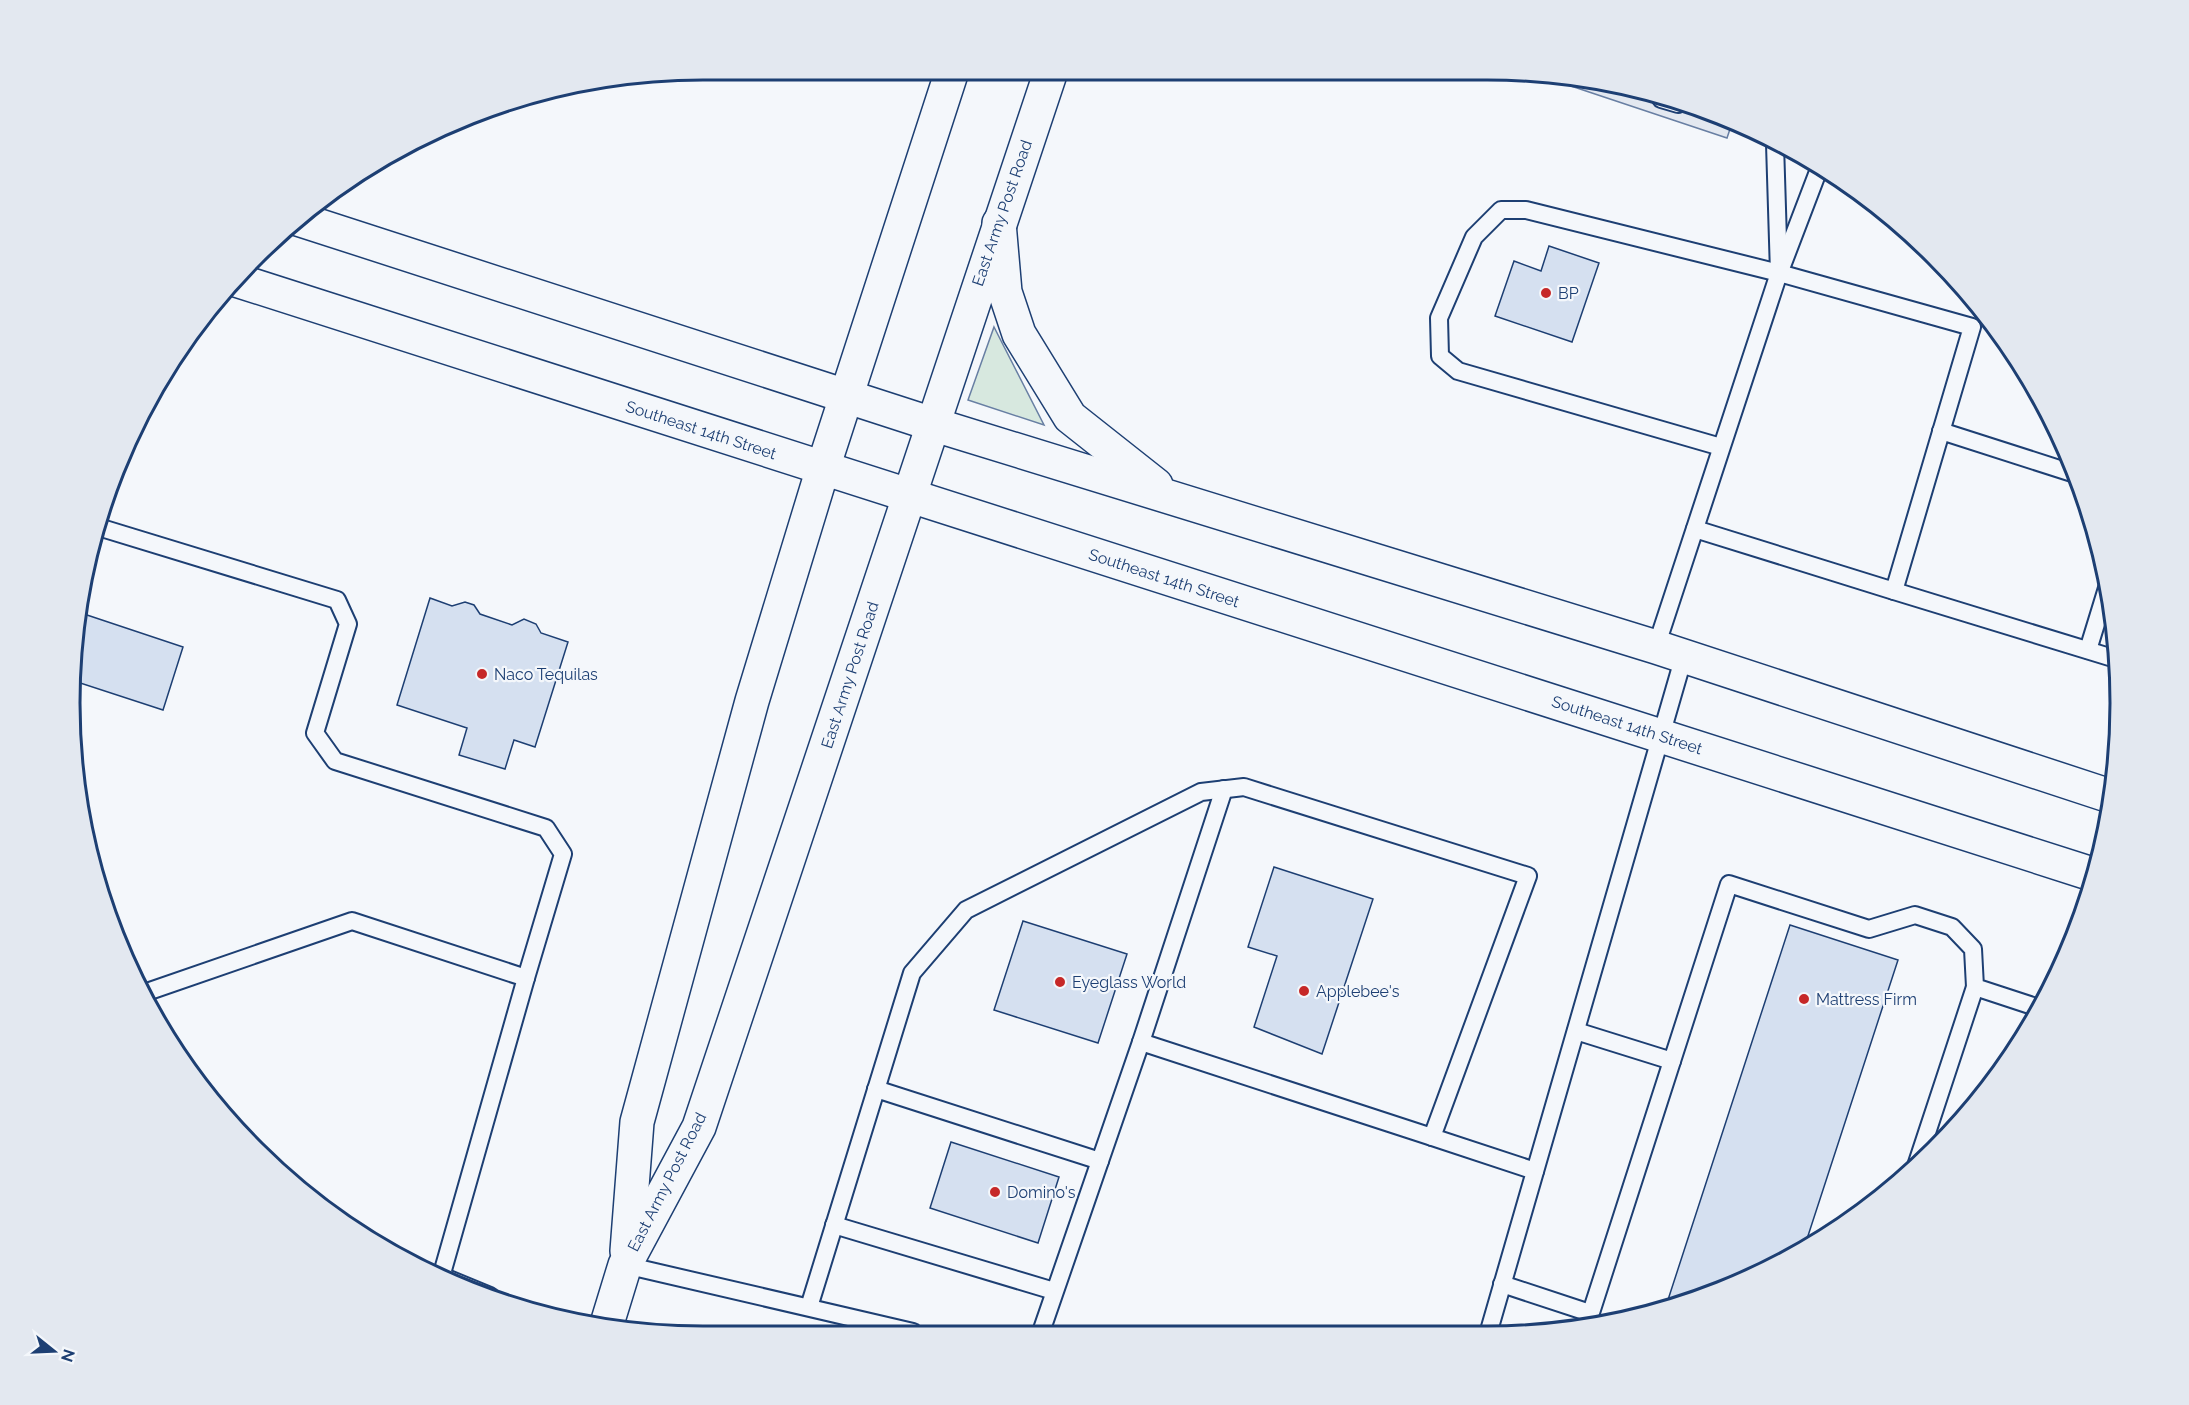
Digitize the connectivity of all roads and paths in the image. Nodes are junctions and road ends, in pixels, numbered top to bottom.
1 (949, 80) edge
2 (1048, 80) edge
3 (1775, 151) edge
4 (1817, 174) edge
5 (307, 222) edge
6 (999, 223) junction
7 (1779, 273) junction
8 (243, 282) edge
9 (848, 397) junction
10 (932, 424) junction
11 (1941, 431) junction
12 (1721, 447) junction
13 (823, 468) junction
14 (2064, 471) edge
15 (909, 496) junction
16 (1172, 498) junction
17 (105, 529) edge
18 (1695, 529) junction
19 (1894, 591) junction
20 (2102, 605) edge
21 (2088, 650) junction
22 (1670, 652) junction
23 (2107, 656) edge
24 (1662, 736) junction
25 (1224, 789) junction
26 (2103, 794) edge
27 (2086, 872) edge
28 (526, 978) junction
29 (1976, 987) junction
30 (151, 991) edge
31 (2031, 1005) edge
32 (1576, 1031) junction
33 (1141, 1042) junction
34 (1672, 1061) junction
35 (876, 1089) junction
36 (1432, 1137) junction
37 (1922, 1147) edge
38 (1100, 1161) junction
39 (1535, 1171) junction
40 (834, 1225) junction
41 (626, 1265) junction
42 (442, 1268) edge
43 (1502, 1284) junction
44 (1054, 1291) junction
45 (808, 1307) junction
46 (1589, 1317) edge
47 (609, 1318) edge
48 (1584, 1318) edge
49 (888, 1326) edge
50 (1043, 1326) edge
51 (1490, 1326) edge

1 - 9 main road, East Army Post Road
2 - 6 main road, East Army Post Road
3 - 7 lane
4 - 7 lane
5 - 9 main road
6 - 10 main road, East Army Post Road
6 - 16 main road
7 - 11 lane
7 - 12 lane
7 - 12 lane
8 - 13 main road, Southeast 14th Street
9 - 10 main road
9 - 13 main road, East Army Post Road
10 - 15 main road, East Army Post Road
10 - 16 main road
11 - 14 lane
11 - 19 lane
12 - 18 lane
13 - 15 main road, Southeast 14th Street
13 - 41 main road, East Army Post Road
15 - 24 main road, Southeast 14th Street
15 - 41 main road, East Army Post Road
16 - 22 main road
17 - 28 lane
18 - 19 lane
18 - 22 lane
19 - 21 lane
20 - 21 lane
21 - 23 lane
22 - 24 lane
22 - 26 main road
24 - 27 main road, Southeast 14th Street
24 - 32 lane
25 - 33 lane
25 - 35 lane
25 - 36 lane
28 - 30 lane
28 - 42 lane
29 - 31 lane
29 - 34 lane
29 - 37 lane
32 - 34 lane
32 - 39 lane
33 - 36 lane
33 - 38 lane
34 - 46 lane
35 - 38 lane
35 - 40 lane
36 - 39 lane
38 - 44 lane
39 - 43 lane
40 - 44 lane
40 - 45 lane
41 - 45 lane
41 - 47 main road, East Army Post Road
43 - 48 lane
43 - 51 lane
44 - 50 lane
45 - 49 lane

